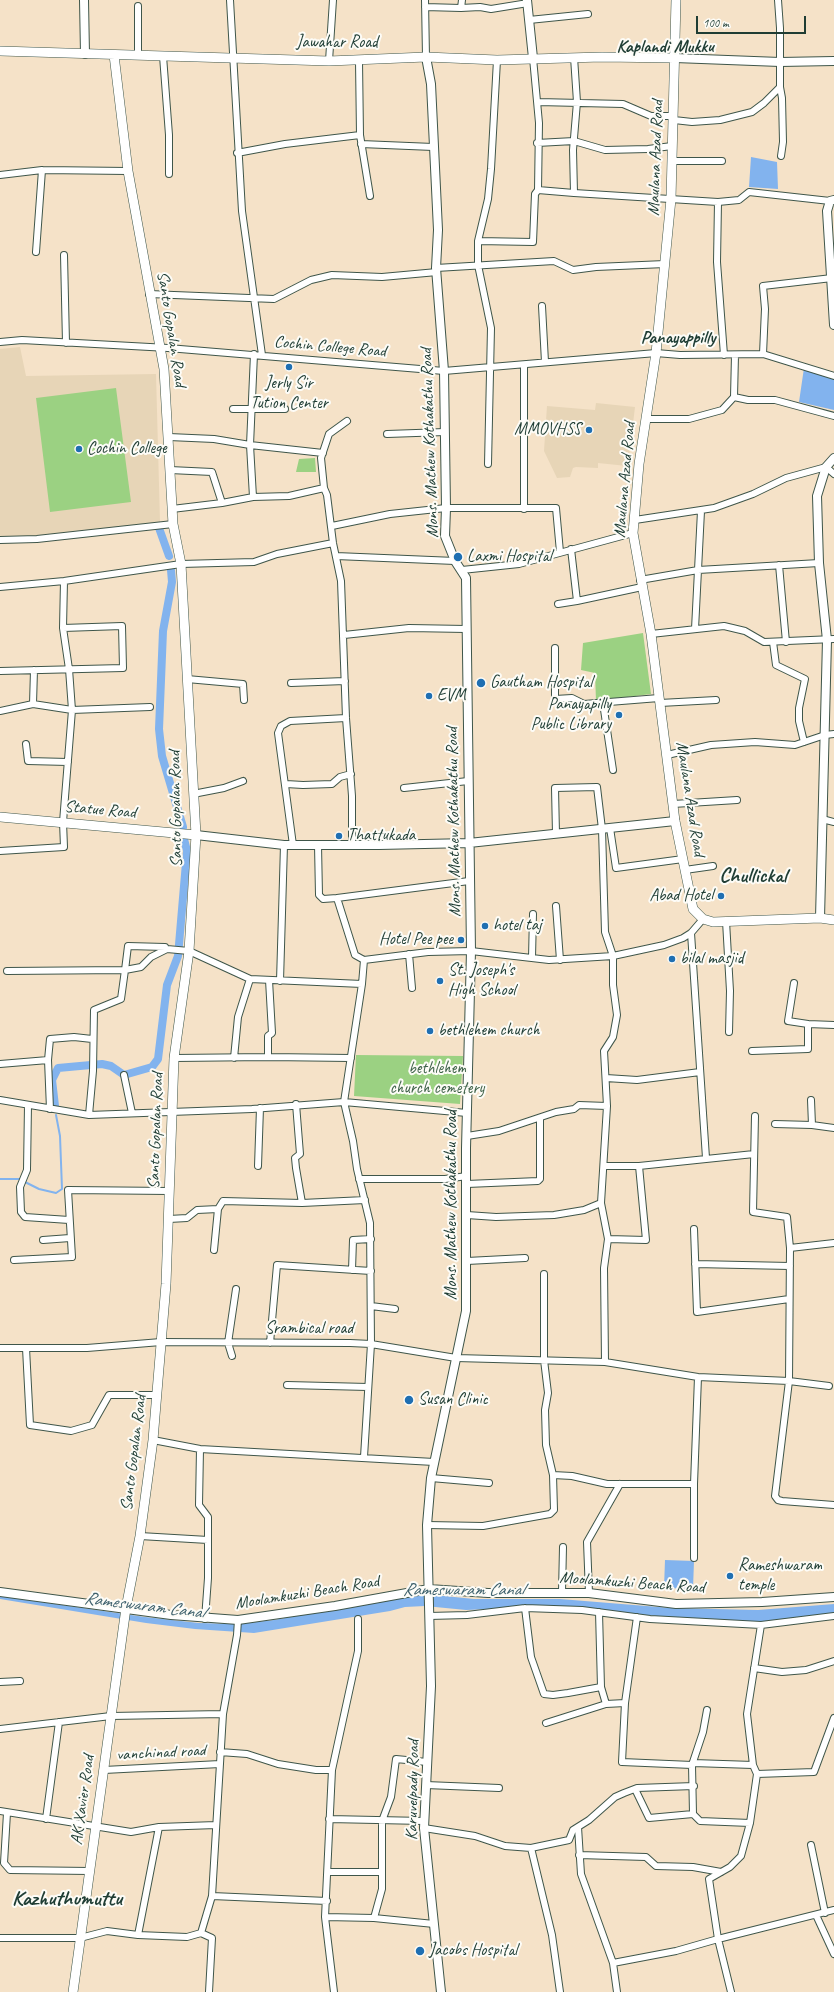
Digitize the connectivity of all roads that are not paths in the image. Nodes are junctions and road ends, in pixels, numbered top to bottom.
1 (84, 0) edge
2 (230, 0) edge
3 (333, 0) edge
4 (425, 0) edge
5 (462, 0) edge
6 (676, 0) edge
7 (778, 0) edge
8 (527, 2) edge
9 (138, 6) dead end
10 (425, 7) junction
11 (461, 8) junction
12 (588, 14) dead end
13 (529, 20) junction
14 (0, 51) edge
15 (85, 54) junction
16 (114, 55) junction
17 (138, 56) junction
18 (163, 56) junction
19 (426, 57) junction
20 (574, 57) junction
21 (234, 58) junction
22 (533, 58) junction
23 (675, 58) junction
24 (497, 60) junction
25 (329, 61) junction
26 (359, 61) junction
27 (834, 61) edge
28 (780, 62) junction
29 (780, 87) junction
30 (538, 102) junction
31 (577, 102) junction
32 (674, 118) junction
33 (360, 135) junction
34 (574, 141) junction
35 (537, 143) junction
36 (361, 144) junction
37 (433, 146) junction
38 (672, 146) junction
39 (237, 153) junction
40 (781, 156) dead end
41 (672, 161) junction
42 (722, 161) dead end
43 (42, 170) junction
44 (128, 171) junction
45 (0, 174) edge
46 (169, 174) dead end
47 (538, 190) junction
48 (574, 193) junction
49 (370, 196) dead end
50 (671, 199) junction
51 (832, 200) edge
52 (718, 202) junction
53 (478, 241) junction
54 (832, 245) edge
55 (36, 252) dead end
56 (64, 255) dead end
57 (665, 264) junction
58 (478, 266) junction
59 (436, 270) junction
60 (833, 283) edge
61 (149, 294) junction
62 (254, 299) junction
63 (542, 306) dead end
64 (834, 325) edge
65 (0, 342) edge
66 (66, 343) junction
67 (162, 348) junction
68 (656, 353) junction
69 (254, 354) junction
70 (763, 354) junction
71 (262, 355) junction
72 (724, 355) junction
73 (735, 355) junction
74 (545, 362) junction
75 (524, 365) junction
76 (489, 368) junction
77 (444, 371) junction
78 (834, 376) edge
79 (734, 397) junction
80 (233, 409) dead end
81 (251, 409) junction
82 (284, 409) dead end
83 (834, 416) edge
84 (647, 419) junction
85 (347, 421) dead end
86 (445, 432) junction
87 (387, 434) dead end
88 (169, 437) junction
89 (250, 445) junction
90 (323, 453) junction
91 (834, 458) edge
92 (488, 464) dead end
93 (826, 467) junction
94 (170, 470) junction
95 (834, 474) edge
96 (324, 488) junction
97 (253, 497) junction
98 (222, 503) junction
99 (446, 508) junction
100 (172, 509) junction
101 (524, 509) junction
102 (701, 511) junction
103 (635, 520) junction
104 (173, 524) junction
105 (332, 526) junction
106 (633, 533) junction
107 (0, 540) edge
108 (333, 543) junction
109 (571, 549) junction
110 (560, 552) junction
111 (336, 556) junction
112 (454, 561) junction
113 (819, 563) junction
114 (181, 564) junction
115 (779, 565) junction
116 (462, 570) junction
117 (698, 570) junction
118 (64, 581) junction
119 (641, 583) junction
120 (0, 587) edge
121 (577, 601) junction
122 (558, 604) dead end
123 (63, 628) junction
124 (466, 629) junction
125 (695, 629) junction
126 (651, 634) junction
127 (344, 635) junction
128 (830, 639) edge
129 (773, 642) junction
130 (786, 642) junction
131 (556, 648) dead end
132 (69, 669) junction
133 (34, 670) junction
134 (0, 671) edge
135 (187, 679) junction
136 (345, 682) junction
137 (291, 683) dead end
138 (244, 700) dead end
139 (659, 700) junction
140 (716, 700) dead end
141 (603, 703) junction
142 (33, 704) junction
143 (150, 707) dead end
144 (72, 710) junction
145 (0, 711) edge
146 (346, 718) junction
147 (834, 734) edge
148 (825, 735) junction
149 (804, 742) junction
150 (26, 744) dead end
151 (666, 755) junction
152 (68, 762) junction
153 (613, 770) dead end
154 (351, 774) junction
155 (243, 781) dead end
156 (468, 781) junction
157 (286, 784) junction
158 (404, 788) dead end
159 (194, 794) junction
160 (737, 800) dead end
161 (673, 804) junction
162 (0, 817) edge
163 (822, 820) junction
164 (675, 821) junction
165 (63, 822) junction
166 (834, 822) edge
167 (606, 829) junction
168 (556, 834) junction
169 (196, 835) junction
170 (469, 843) junction
171 (318, 844) junction
172 (284, 845) junction
173 (293, 845) junction
174 (352, 845) junction
175 (0, 851) edge
176 (683, 859) junction
177 (713, 866) dead end
178 (685, 870) junction
179 (469, 881) junction
180 (337, 898) junction
181 (556, 906) dead end
182 (533, 914) dead end
183 (820, 918) junction
184 (704, 919) junction
185 (834, 920) edge
186 (726, 921) junction
187 (691, 933) junction
188 (165, 947) dead end
189 (185, 951) junction
190 (471, 951) junction
191 (409, 954) junction
192 (613, 956) junction
193 (532, 958) junction
194 (364, 960) junction
195 (560, 960) junction
196 (125, 970) junction
197 (7, 971) dead end
198 (250, 980) junction
199 (269, 980) junction
200 (280, 981) junction
201 (794, 983) dead end
202 (362, 984) junction
203 (412, 988) dead end
204 (808, 1024) junction
205 (834, 1025) edge
206 (728, 1032) dead end
207 (92, 1039) junction
208 (752, 1051) dead end
209 (174, 1058) junction
210 (234, 1058) junction
211 (268, 1058) junction
212 (351, 1058) junction
213 (48, 1060) junction
214 (0, 1064) edge
215 (700, 1072) junction
216 (124, 1075) dead end
217 (606, 1078) junction
218 (0, 1100) edge
219 (812, 1100) dead end
220 (344, 1102) junction
221 (296, 1104) junction
222 (28, 1105) junction
223 (607, 1106) junction
224 (260, 1108) junction
225 (50, 1109) junction
226 (172, 1112) junction
227 (132, 1113) junction
228 (467, 1113) junction
229 (89, 1114) junction
230 (755, 1116) dead end
231 (540, 1118) junction
232 (775, 1124) dead end
233 (812, 1125) junction
234 (834, 1128) edge
235 (467, 1136) junction
236 (754, 1154) junction
237 (706, 1158) junction
238 (258, 1166) dead end
239 (604, 1166) junction
240 (639, 1166) junction
241 (359, 1178) junction
242 (467, 1180) junction
243 (170, 1191) junction
244 (365, 1200) junction
245 (302, 1203) junction
246 (601, 1203) junction
247 (218, 1209) junction
248 (467, 1215) junction
249 (169, 1219) junction
250 (69, 1220) junction
251 (694, 1229) dead end
252 (70, 1238) junction
253 (608, 1239) junction
254 (43, 1240) dead end
255 (371, 1240) junction
256 (834, 1243) edge
257 (790, 1248) junction
258 (214, 1250) dead end
259 (525, 1258) dead end
260 (14, 1260) dead end
261 (467, 1261) junction
262 (695, 1264) junction
263 (790, 1266) junction
264 (352, 1270) junction
265 (371, 1271) junction
266 (544, 1274) dead end
267 (236, 1289) dead end
268 (789, 1299) junction
269 (372, 1306) junction
270 (395, 1309) dead end
271 (161, 1342) junction
272 (228, 1343) junction
273 (270, 1343) junction
274 (371, 1344) junction
275 (0, 1348) edge
276 (26, 1348) junction
277 (232, 1356) dead end
278 (456, 1358) junction
279 (544, 1360) junction
280 (605, 1362) junction
281 (698, 1377) junction
282 (789, 1381) junction
283 (287, 1385) dead end
284 (829, 1386) dead end
285 (368, 1387) junction
286 (157, 1395) junction
287 (153, 1440) junction
288 (200, 1449) junction
289 (364, 1457) junction
290 (434, 1462) junction
291 (553, 1475) junction
292 (431, 1478) junction
293 (489, 1483) dead end
294 (620, 1484) junction
295 (694, 1484) junction
296 (834, 1505) edge
297 (426, 1525) junction
298 (140, 1536) junction
299 (208, 1540) junction
300 (563, 1548) dead end
301 (694, 1558) dead end
302 (429, 1590) junction
303 (0, 1592) edge
304 (562, 1592) junction
305 (589, 1593) junction
306 (834, 1597) edge
307 (525, 1608) junction
308 (126, 1610) junction
309 (600, 1612) junction
310 (428, 1615) junction
311 (834, 1616) edge
312 (637, 1617) junction
313 (205, 1619) junction
314 (358, 1619) dead end
315 (238, 1620) junction
316 (761, 1624) junction
317 (834, 1661) edge
318 (754, 1668) junction
319 (20, 1681) dead end
320 (0, 1682) edge
321 (601, 1687) junction
322 (625, 1703) junction
323 (606, 1704) junction
324 (707, 1710) dead end
325 (224, 1714) junction
326 (111, 1716) junction
327 (834, 1718) edge
328 (59, 1722) junction
329 (546, 1723) dead end
330 (0, 1729) edge
331 (220, 1752) junction
332 (427, 1762) junction
333 (220, 1764) junction
334 (693, 1764) junction
335 (753, 1766) junction
336 (104, 1770) junction
337 (332, 1770) junction
338 (757, 1774) junction
339 (426, 1785) junction
340 (694, 1786) junction
341 (499, 1788) dead end
342 (635, 1789) junction
343 (0, 1811) edge
344 (8, 1813) junction
345 (693, 1814) junction
346 (46, 1819) junction
347 (329, 1819) junction
348 (382, 1821) junction
349 (750, 1823) junction
350 (424, 1824) junction
351 (216, 1825) junction
352 (96, 1827) junction
353 (159, 1827) junction
354 (578, 1827) junction
355 (811, 1845) dead end
356 (531, 1848) junction
357 (579, 1855) junction
358 (90, 1871) junction
359 (328, 1872) junction
360 (381, 1872) junction
361 (721, 1872) junction
362 (212, 1896) junction
363 (327, 1901) junction
364 (834, 1910) edge
365 (825, 1913) junction
366 (816, 1915) junction
367 (325, 1917) junction
368 (374, 1918) junction
369 (434, 1924) junction
370 (201, 1933) junction
371 (138, 1935) junction
372 (0, 1938) edge
373 (80, 1938) junction
374 (718, 1939) junction
375 (834, 1954) edge
376 (613, 1963) junction
377 (73, 1992) edge
378 (209, 1992) edge
379 (334, 1992) edge
380 (441, 1992) edge
381 (560, 1992) edge
382 (617, 1992) edge
383 (731, 1992) edge

1 - 15 street
2 - 21 street
3 - 25 street
4 - 10 street
5 - 11 street
6 - 23 main road, Maulana Azad Road
7 - 28 street
8 - 11 street
8 - 13 street
9 - 17 street
10 - 11 street
10 - 19 street
12 - 13 street
13 - 22 street
14 - 15 main road, Jawahar Road
15 - 16 main road, Jawahar Road
16 - 17 main road, Jawahar Road
16 - 44 main road, Santo Gopalan Road
17 - 18 main road, Jawahar Road
18 - 21 main road, Jawahar Road
18 - 46 street
19 - 24 main road, Jawahar Road
19 - 26 main road, Jawahar Road
19 - 37 street, Mons. Mathew Kothakathu Road
20 - 22 main road, Jawahar Road
20 - 23 main road, Jawahar Road
20 - 31 street
21 - 25 main road, Jawahar Road
21 - 39 street
22 - 24 main road, Jawahar Road
22 - 30 street
23 - 28 street
23 - 32 main road, Maulana Azad Road
24 - 53 street
25 - 26 main road, Jawahar Road
26 - 33 street
27 - 28 street
28 - 29 street
29 - 32 street
29 - 40 street
30 - 31 street
30 - 35 street
31 - 32 street
31 - 34 street
32 - 38 main road, Maulana Azad Road
33 - 36 street
33 - 39 street
34 - 35 street
34 - 38 street
34 - 48 street
35 - 47 street
36 - 37 street
36 - 49 street
37 - 59 street, Mons. Mathew Kothakathu Road
38 - 41 main road, Maulana Azad Road
39 - 62 street
41 - 42 street
41 - 50 main road, Maulana Azad Road
43 - 44 street
43 - 45 street
43 - 55 street
44 - 61 main road, Santo Gopalan Road
47 - 48 street
47 - 53 street
48 - 50 street
50 - 52 street
50 - 57 main road, Maulana Azad Road
51 - 52 street
51 - 54 street
52 - 72 street
53 - 58 street
54 - 60 street
56 - 66 street
57 - 58 street
57 - 68 main road, Maulana Azad Road
58 - 59 street
58 - 76 street
59 - 62 street
59 - 77 street, Mons. Mathew Kothakathu Road
60 - 64 street
60 - 70 street
61 - 62 street
61 - 67 main road, Santo Gopalan Road
62 - 71 street
63 - 74 street
65 - 66 street, Cochin College Road
66 - 67 street, Cochin College Road
67 - 69 street, Cochin College Road
67 - 88 main road, Santo Gopalan Road
68 - 72 street, Cochin College Road
68 - 74 street, Cochin College Road
68 - 84 main road, Maulana Azad Road
69 - 71 street, Cochin College Road
69 - 81 street
70 - 73 street, Cochin College Road
70 - 78 street, Cochin College Road
71 - 77 street, Cochin College Road
72 - 73 street, Cochin College Road
73 - 79 street
74 - 75 street, Cochin College Road
75 - 76 street, Cochin College Road
75 - 101 street
76 - 77 street, Cochin College Road
76 - 92 street
77 - 86 street, Mons. Mathew Kothakathu Road
79 - 83 street
79 - 84 street
80 - 81 street
81 - 82 street
81 - 89 street
84 - 103 main road, Maulana Azad Road
85 - 90 street
86 - 87 street
86 - 99 street, Mons. Mathew Kothakathu Road
88 - 89 street
88 - 94 main road, Santo Gopalan Road
89 - 90 street
89 - 97 street
90 - 96 street
91 - 93 street
93 - 95 street
93 - 102 street
93 - 113 street
94 - 98 street
94 - 100 main road, Santo Gopalan Road
96 - 97 street
96 - 105 street
97 - 98 street
98 - 100 street
99 - 101 street
99 - 105 street
99 - 112 street, Mons. Mathew Kothakathu Road
100 - 104 main road, Santo Gopalan Road
101 - 110 street
102 - 103 street
102 - 117 street
103 - 106 main road, Maulana Azad Road
104 - 107 street
104 - 114 main road, Santo Gopalan Road
105 - 108 street
106 - 109 street
106 - 119 main road, Maulana Azad Road
108 - 111 street
108 - 114 street
109 - 110 street
109 - 121 street
110 - 116 street
111 - 112 street
111 - 127 street
112 - 116 street, Mons. Mathew Kothakathu Road
113 - 115 street
113 - 128 street
114 - 118 street
114 - 135 main road, Santo Gopalan Road
115 - 117 street
115 - 130 street
116 - 124 street, Mons. Mathew Kothakathu Road
117 - 119 street
117 - 125 street
118 - 120 street
118 - 123 street
119 - 121 street
119 - 126 main road, Maulana Azad Road
121 - 122 street
123 - 132 street
123 - 132 street
124 - 127 street
124 - 156 street, Mons. Mathew Kothakathu Road
125 - 126 street
125 - 129 street
126 - 139 main road, Maulana Azad Road
127 - 136 street
128 - 130 street
128 - 148 street
129 - 130 street
129 - 149 street
131 - 141 street
132 - 133 street
132 - 144 street
133 - 134 street
133 - 142 street
135 - 138 street
135 - 159 main road, Santo Gopalan Road
136 - 137 street
136 - 146 street
139 - 140 street
139 - 141 street
139 - 151 main road, Maulana Azad Road
141 - 153 street
142 - 144 street
142 - 145 street
143 - 144 street
144 - 152 street
146 - 154 street
146 - 157 street
147 - 148 street
148 - 149 street
148 - 163 street
149 - 151 street
150 - 152 street
151 - 161 main road, Maulana Azad Road
152 - 165 street
154 - 157 street
154 - 174 street
155 - 159 street
156 - 158 street
156 - 170 street, Mons. Mathew Kothakathu Road
157 - 173 street
159 - 169 main road, Santo Gopalan Road
160 - 161 street
161 - 164 main road, Maulana Azad Road
162 - 165 main road, Statue Road
163 - 166 street
163 - 183 street
164 - 167 street
164 - 176 main road, Maulana Azad Road
165 - 169 main road, Statue Road
165 - 175 street
167 - 168 street
167 - 168 street
167 - 176 street
167 - 192 street
168 - 170 street
169 - 172 street
169 - 189 main road, Santo Gopalan Road
170 - 174 street
170 - 179 street, Mons. Mathew Kothakathu Road
171 - 173 street
171 - 174 street
171 - 180 street
172 - 173 street
172 - 200 street
176 - 178 main road, Maulana Azad Road
177 - 178 street
178 - 184 main road, Maulana Azad Road
179 - 180 street
179 - 190 street, Mons. Mathew Kothakathu Road
180 - 194 street
181 - 195 street
182 - 193 street
183 - 185 main road
183 - 186 main road
184 - 186 main road
184 - 187 street
186 - 206 street
187 - 192 street
187 - 215 street
188 - 196 street
189 - 196 street
189 - 198 street
189 - 209 main road, Santo Gopalan Road
190 - 191 street
190 - 193 street
190 - 228 street, Mons. Mathew Kothakathu Road
191 - 194 street
191 - 203 street
192 - 195 street
192 - 217 street
193 - 195 street
194 - 202 street
196 - 197 street
196 - 207 street
198 - 199 street
198 - 210 street
199 - 200 street
199 - 211 street
200 - 202 street
201 - 204 street
202 - 212 street
204 - 205 street
204 - 208 street
207 - 213 street
207 - 229 street
209 - 210 street
209 - 226 main road, Santo Gopalan Road
210 - 211 street
211 - 212 street
212 - 220 street
213 - 214 street
213 - 225 street
215 - 217 street
215 - 237 street
216 - 227 street
217 - 223 street
218 - 222 street
219 - 233 street
220 - 221 street
220 - 228 street
220 - 241 street
221 - 224 street
221 - 245 street
222 - 225 street
222 - 250 street
223 - 231 street
223 - 239 street
224 - 226 street
224 - 238 street
225 - 229 street
226 - 227 street
226 - 243 main road, Santo Gopalan Road
227 - 229 street
228 - 235 street, Mons. Mathew Kothakathu Road
230 - 236 street
231 - 235 street
231 - 242 street
232 - 233 street
233 - 234 street
235 - 242 street, Mons. Mathew Kothakathu Road
236 - 237 street
236 - 257 street
237 - 240 street
239 - 240 street
239 - 246 street
240 - 253 street
241 - 242 street
241 - 244 street
242 - 248 street, Mons. Mathew Kothakathu Road
243 - 249 main road, Santo Gopalan Road
243 - 250 street
244 - 245 street
244 - 255 street
245 - 247 street
246 - 248 street
246 - 253 street
247 - 249 street
247 - 258 street
248 - 261 street, Mons. Mathew Kothakathu Road
249 - 271 main road, Santo Gopalan Road
250 - 252 street
251 - 262 street
252 - 254 street
252 - 260 street
253 - 280 street
255 - 264 street
255 - 265 street
256 - 257 street
257 - 263 street
259 - 261 street
261 - 278 street, Mons. Mathew Kothakathu Road
262 - 263 street
262 - 268 street
263 - 268 street
264 - 265 street
264 - 273 street
265 - 269 street
266 - 279 street
267 - 272 street
268 - 282 street
269 - 270 street
269 - 274 street
271 - 272 street, Srambical road
271 - 276 street, Srambical road
271 - 286 main road, Santo Gopalan Road
272 - 273 street, Srambical road
272 - 277 street
273 - 274 street, Srambical road
274 - 278 street, Srambical road
274 - 285 street
275 - 276 street, Srambical road
276 - 286 street
278 - 279 street, Srambical road
278 - 290 street, Mons. Mathew Kothakathu Road
279 - 280 street, Srambical road
279 - 291 street
280 - 281 street, Srambical road
281 - 282 street, Srambical road
281 - 295 street
282 - 284 street, Srambical road
282 - 296 street
283 - 285 street
285 - 289 street
286 - 287 main road, Santo Gopalan Road
287 - 288 street
287 - 298 main road, Santo Gopalan Road
288 - 289 street
288 - 299 street
289 - 290 street
290 - 292 street, Mons. Mathew Kothakathu Road
291 - 294 street
291 - 297 street
292 - 293 street
292 - 297 street, Mons. Mathew Kothakathu Road
294 - 295 street
294 - 305 street
295 - 301 street
297 - 302 street, Mons. Mathew Kothakathu Road
298 - 299 street
298 - 308 main road, Santo Gopalan Road
299 - 313 street
300 - 304 street
302 - 304 street, Moolamkuzhi Beach Road
302 - 310 street, Karuvelpady Road
302 - 315 street, Moolamkuzhi Beach Road
303 - 308 street, Moolamkuzhi Beach Road
304 - 305 street, Moolamkuzhi Beach Road
305 - 306 street, Moolamkuzhi Beach Road
307 - 309 street
307 - 310 street
307 - 321 street
308 - 313 street, Moolamkuzhi Beach Road
308 - 326 main road, AK Xavier Road
309 - 312 street
309 - 321 street
310 - 332 street, Karuvelpady Road
311 - 316 street
312 - 316 street
312 - 322 street
313 - 315 street, Moolamkuzhi Beach Road
314 - 337 street
315 - 325 street
316 - 318 street
317 - 318 street
318 - 335 street
319 - 320 street
321 - 323 street
322 - 323 street
322 - 334 street
323 - 329 street
324 - 334 street
325 - 326 street
325 - 331 street
326 - 328 street
326 - 336 main road, AK Xavier Road
327 - 338 street
328 - 330 street
328 - 346 street
331 - 333 street
331 - 337 street
332 - 339 street, Karuvelpady Road
332 - 348 street
333 - 336 street, vanchinad road
333 - 351 street
334 - 335 street
334 - 340 street
335 - 338 street
336 - 352 main road, AK Xavier Road
337 - 347 street
338 - 349 street
339 - 341 street
339 - 350 street, Karuvelpady Road
340 - 342 street
340 - 345 street
342 - 345 street
342 - 354 street
343 - 344 street
344 - 346 street
344 - 358 street
345 - 349 street
346 - 352 street
347 - 348 street
347 - 359 street
348 - 350 street
348 - 360 street
349 - 361 street
350 - 356 street
350 - 369 street, Karuvelpady Road
351 - 353 street
351 - 362 street
352 - 353 street
352 - 358 main road, AK Xavier Road
353 - 371 street
354 - 356 street
354 - 357 street
355 - 365 street
356 - 381 street
357 - 361 street
357 - 376 street
358 - 373 main road, AK Xavier Road
359 - 360 street
359 - 363 street
360 - 368 street
361 - 374 street
362 - 363 street
362 - 370 street
363 - 367 street
364 - 365 street
365 - 366 street
366 - 374 street
366 - 375 street
367 - 368 street
367 - 379 street
368 - 369 street
369 - 380 street, Karuvelpady Road
370 - 371 street
370 - 378 street
371 - 373 street
372 - 373 street
373 - 377 main road, AK Xavier Road
374 - 376 street
374 - 383 street
376 - 382 street

